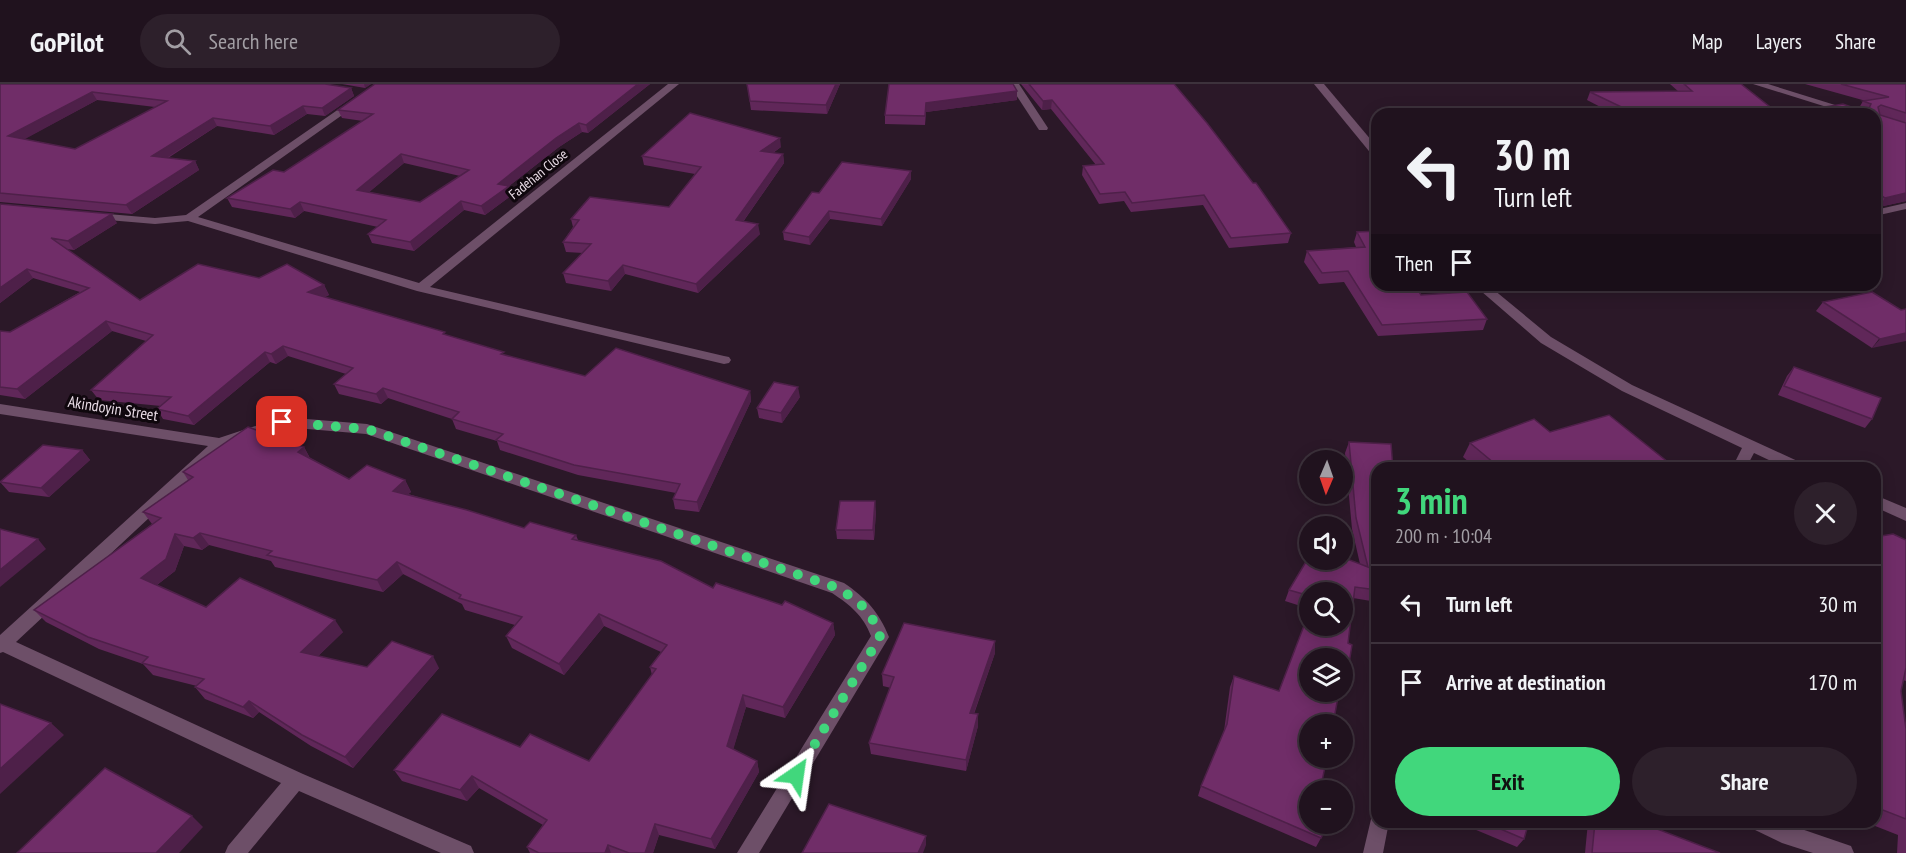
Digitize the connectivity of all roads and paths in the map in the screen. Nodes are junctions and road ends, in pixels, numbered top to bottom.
1 (381, 84) edge
2 (674, 84) edge
3 (1014, 84) edge
4 (1319, 84) edge
5 (1758, 84) edge
6 (1838, 108) edge
7 (1043, 128) dead end
8 (1371, 147) edge
9 (1906, 206) edge
10 (1881, 212) edge
11 (89, 215) edge
12 (189, 218) junction
13 (421, 288) junction
14 (1487, 291) edge
15 (724, 360) dead end
16 (0, 409) edge
17 (220, 443) junction
18 (1750, 447) junction
19 (1742, 462) edge
20 (1785, 462) edge
21 (1881, 504) edge
22 (1906, 515) edge
23 (1, 645) edge
24 (296, 780) junction
25 (1378, 828) edge
26 (1768, 828) edge
27 (1791, 844) edge
28 (235, 853) edge
29 (464, 853) edge
30 (747, 853) edge
31 (1373, 853) edge
32 (1844, 853) edge

1 - 12 street
2 - 13 street, Fadehan Close
3 - 7 street
4 - 8 street
5 - 6 street
9 - 10 street
11 - 12 street
12 - 13 street
13 - 15 street
14 - 18 street
16 - 17 street, Akindoyin Street
17 - 23 street
17 - 30 street
18 - 19 street
18 - 20 street
21 - 22 street
23 - 24 street
24 - 28 street
24 - 29 street
25 - 31 street
26 - 27 street
27 - 32 street

